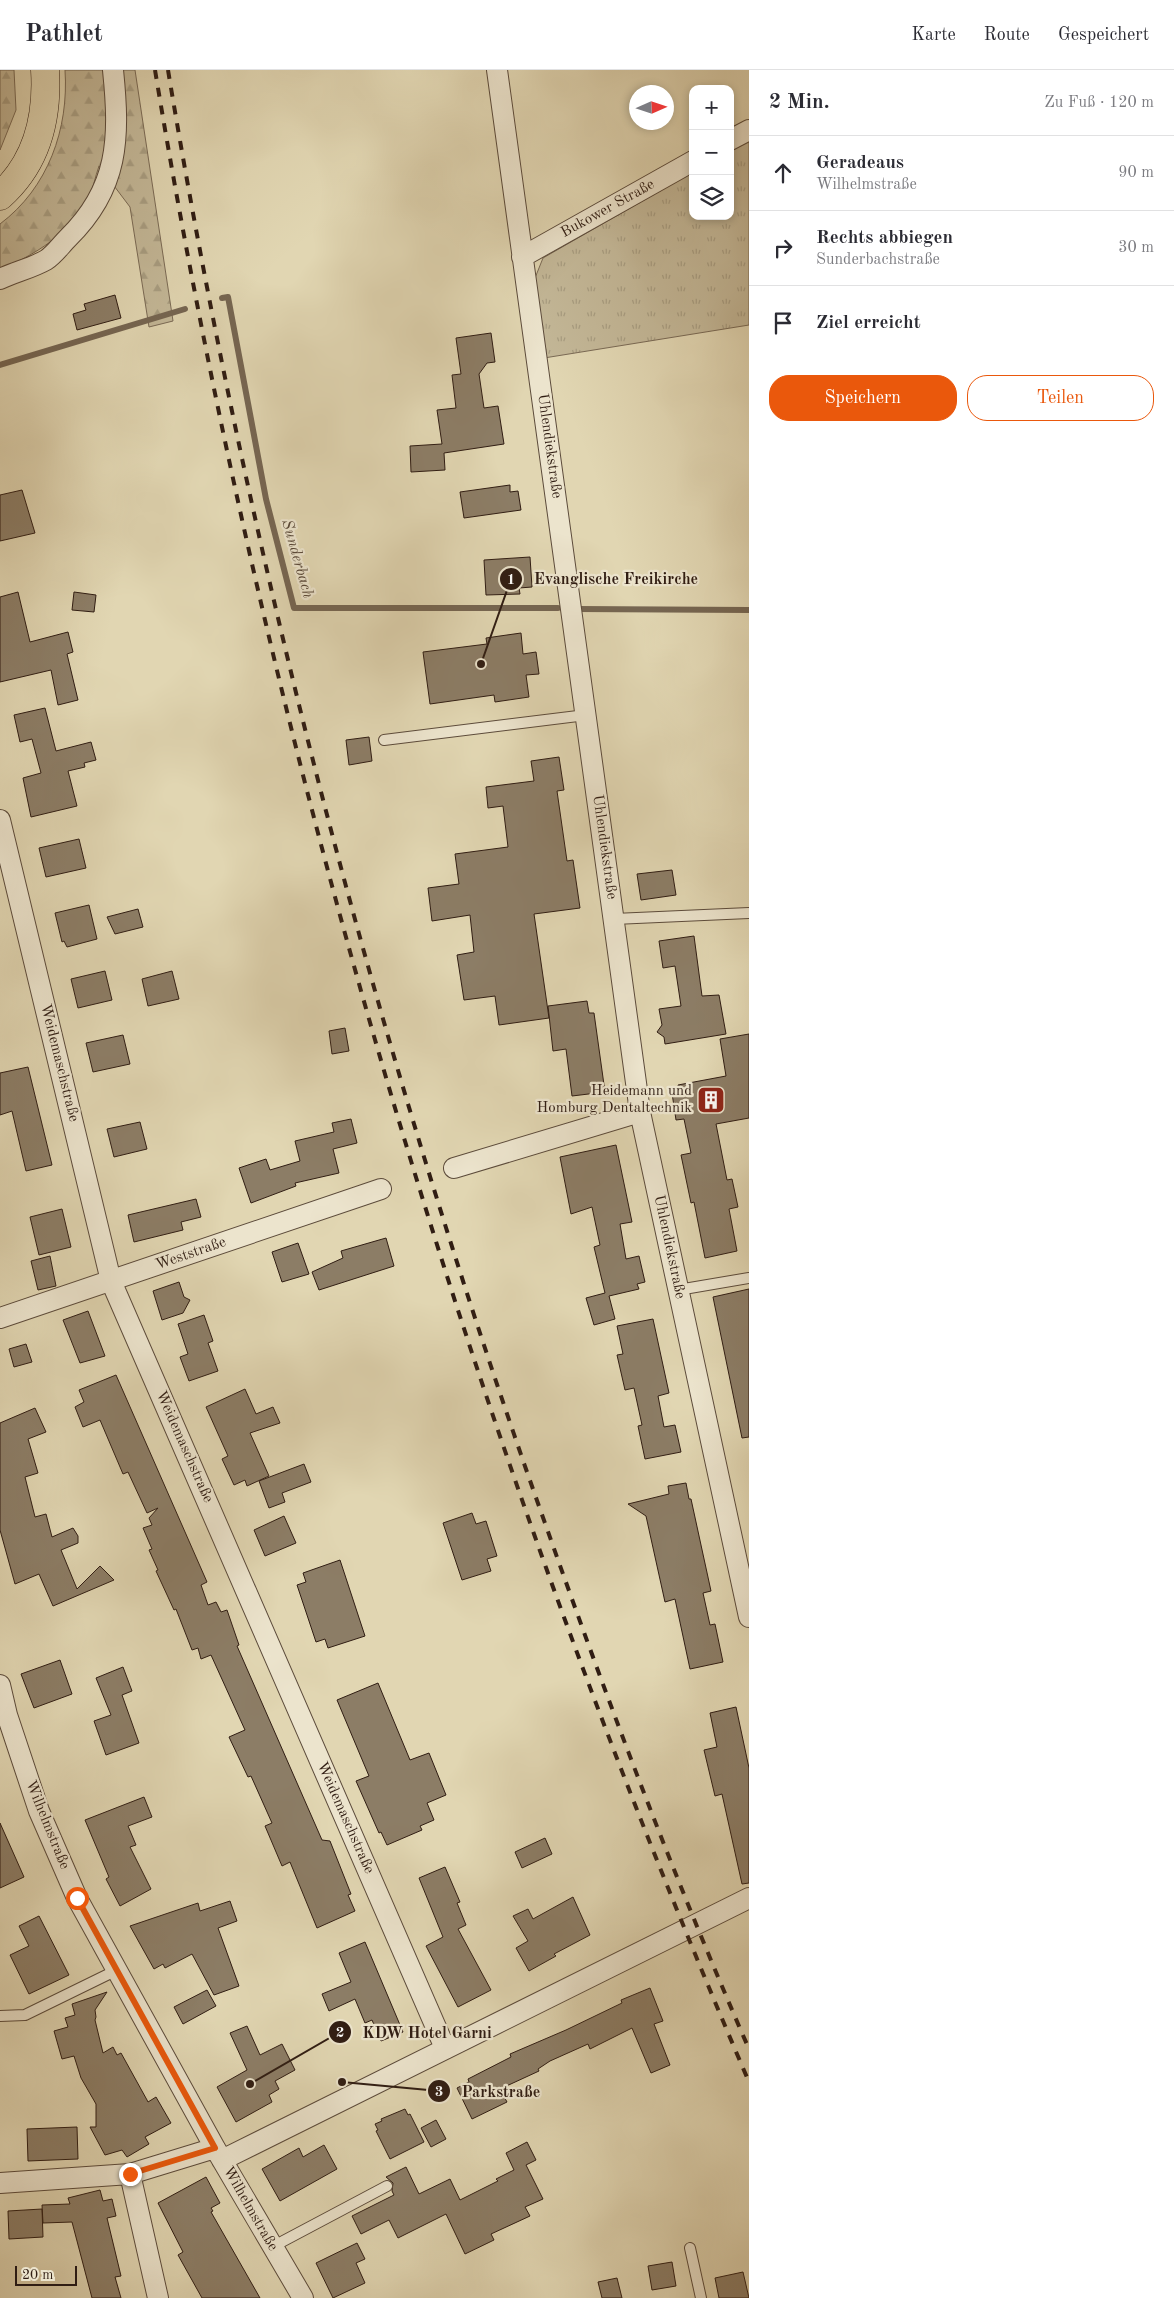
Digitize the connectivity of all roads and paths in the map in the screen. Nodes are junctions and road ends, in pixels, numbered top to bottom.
1 (31, 70) edge
2 (45, 70) edge
3 (113, 70) edge
4 (497, 70) edge
5 (749, 130) edge
6 (734, 138) edge
7 (689, 163) edge
8 (0, 179) edge
9 (0, 196) edge
10 (522, 257) junction
11 (0, 278) edge
12 (586, 715) junction
13 (384, 740) dead end
14 (0, 820) edge
15 (749, 913) edge
16 (614, 919) junction
17 (640, 1112) junction
18 (454, 1168) dead end
19 (381, 1189) dead end
20 (749, 1278) edge
21 (111, 1281) junction
22 (678, 1290) junction
23 (0, 1318) edge
24 (749, 1618) edge
25 (0, 1685) edge
26 (749, 1898) edge
27 (117, 1970) junction
28 (0, 2016) edge
29 (445, 2048) junction
30 (219, 2154) junction
31 (130, 2174) junction
32 (0, 2183) edge
33 (387, 2186) dead end
34 (272, 2247) junction
35 (690, 2248) dead end
36 (158, 2298) edge
37 (303, 2298) edge
38 (701, 2298) edge

1 - 8 highway
2 - 9 highway
3 - 11 street
4 - 10 street, Uhlendiekstraße
5 - 6 street
7 - 10 street, Bukower Straße
10 - 12 street, Uhlendiekstraße
12 - 13 lane
12 - 16 street, Uhlendiekstraße
14 - 21 street, Weidemaschstraße
15 - 16 lane
16 - 17 street, Uhlendiekstraße
17 - 18 street
17 - 22 street, Uhlendiekstraße
19 - 21 street, Weststraße
20 - 22 lane
21 - 23 street, Weststraße
21 - 29 street, Weidemaschstraße
22 - 24 street, Uhlendiekstraße
25 - 27 street, Wilhelmstraße
26 - 29 street
27 - 28 lane
27 - 30 street, Wilhelmstraße
29 - 30 street
30 - 31 street
30 - 34 street, Wilhelmstraße
31 - 32 street
31 - 36 street
33 - 34 lane
34 - 37 street, Wilhelmstraße
35 - 38 lane

